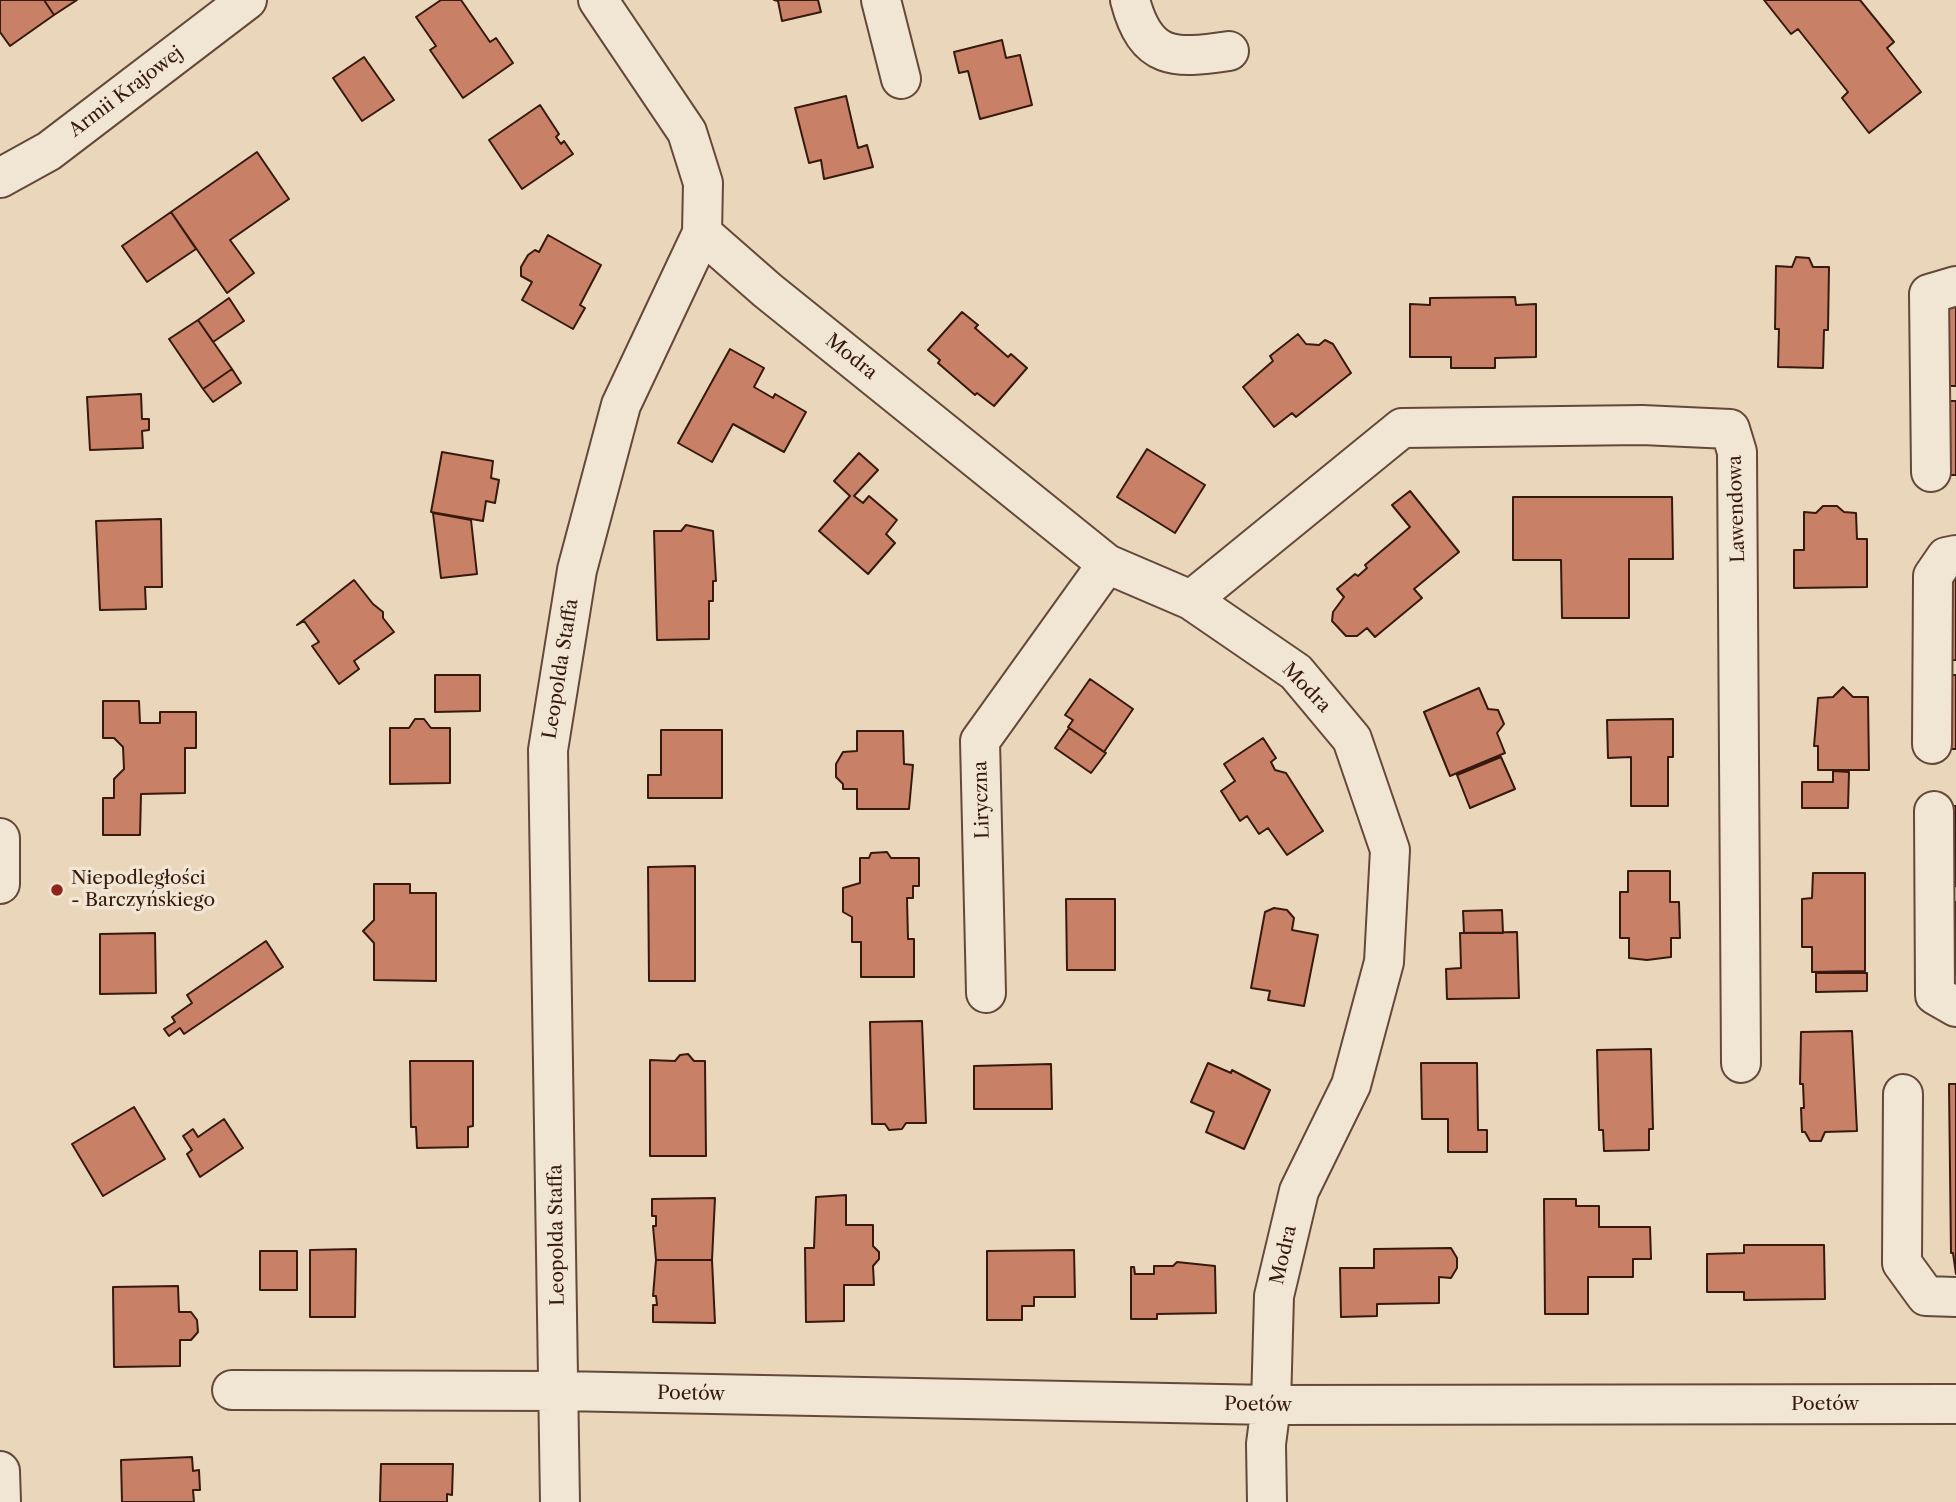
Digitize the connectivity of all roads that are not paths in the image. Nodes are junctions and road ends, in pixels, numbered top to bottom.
1 (247, 0) edge
2 (598, 0) edge
3 (881, 0) edge
4 (1130, 0) edge
5 (1229, 51) dead end
6 (901, 79) dead end
7 (0, 178) edge
8 (702, 233) junction
9 (1956, 286) edge
10 (1931, 472) dead end
11 (1956, 555) edge
12 (1107, 564) junction
13 (1191, 600) junction
14 (1932, 744) dead end
15 (1934, 811) dead end
16 (0, 838) edge
17 (0, 884) edge
18 (986, 992) dead end
19 (1956, 1007) edge
20 (1741, 1063) dead end
21 (1903, 1094) dead end
22 (1956, 1297) edge
23 (232, 1390) dead end
24 (560, 1391) junction
25 (1956, 1404) edge
26 (1271, 1405) junction
27 (0, 1471) edge
28 (1, 1502) edge
29 (560, 1502) edge
30 (1267, 1502) edge

1 - 7 street, Armii Krajowej
2 - 8 street, Leopolda Staffa
3 - 6 street
4 - 5 street
8 - 12 street, Modra
8 - 24 street, Leopolda Staffa
9 - 10 street
11 - 14 street
12 - 13 street, Modra
12 - 18 street, Liryczna
13 - 20 street, Lawendowa
13 - 26 street, Modra
15 - 19 street
16 - 17 street
21 - 22 street
23 - 24 street
24 - 26 street, Poetów
24 - 29 street, Leopolda Staffa
25 - 26 street, Poetów
26 - 30 street, Modra
27 - 28 street

